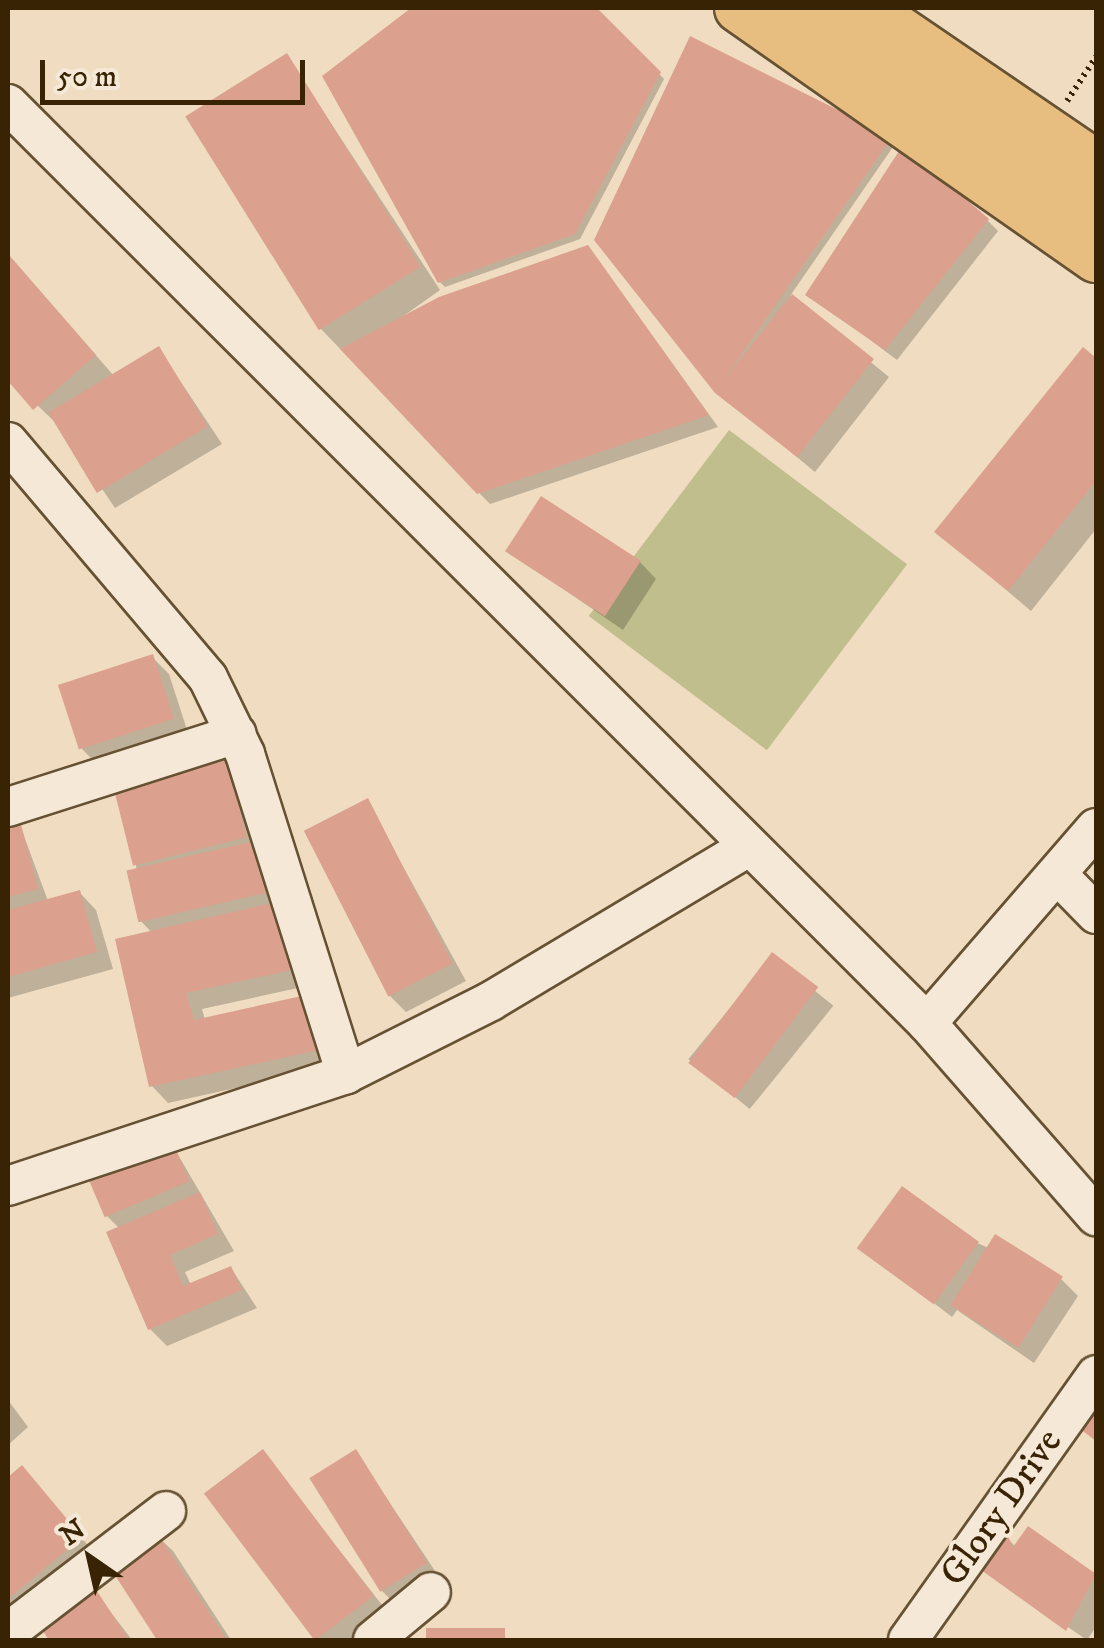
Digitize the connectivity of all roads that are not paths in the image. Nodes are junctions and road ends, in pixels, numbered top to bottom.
1 (740, 8) edge
2 (800, 8) edge
3 (866, 8) edge
4 (922, 8) edge
5 (8, 104) edge
6 (1080, 118) edge
7 (1096, 164) edge
8 (1096, 218) edge
9 (1096, 258) edge
10 (8, 442) edge
11 (237, 734) junction
12 (8, 807) edge
13 (1096, 828) edge
14 (748, 847) junction
15 (1057, 874) junction
16 (1096, 914) edge
17 (927, 1023) junction
18 (346, 1074) junction
19 (8, 1186) edge
20 (1096, 1216) edge
21 (1096, 1375) edge
22 (166, 1511) dead end
23 (430, 1592) dead end
24 (8, 1632) edge
25 (373, 1640) edge
26 (908, 1640) edge

1 - 9 main road
2 - 8 main road
3 - 7 main road
4 - 6 main road
5 - 14 street
10 - 11 street
11 - 12 street
11 - 18 street
13 - 15 street
14 - 17 street
14 - 18 street
15 - 16 street
15 - 17 street
17 - 20 street
18 - 19 street
21 - 26 street, Glory Drive
22 - 24 street
23 - 25 street

